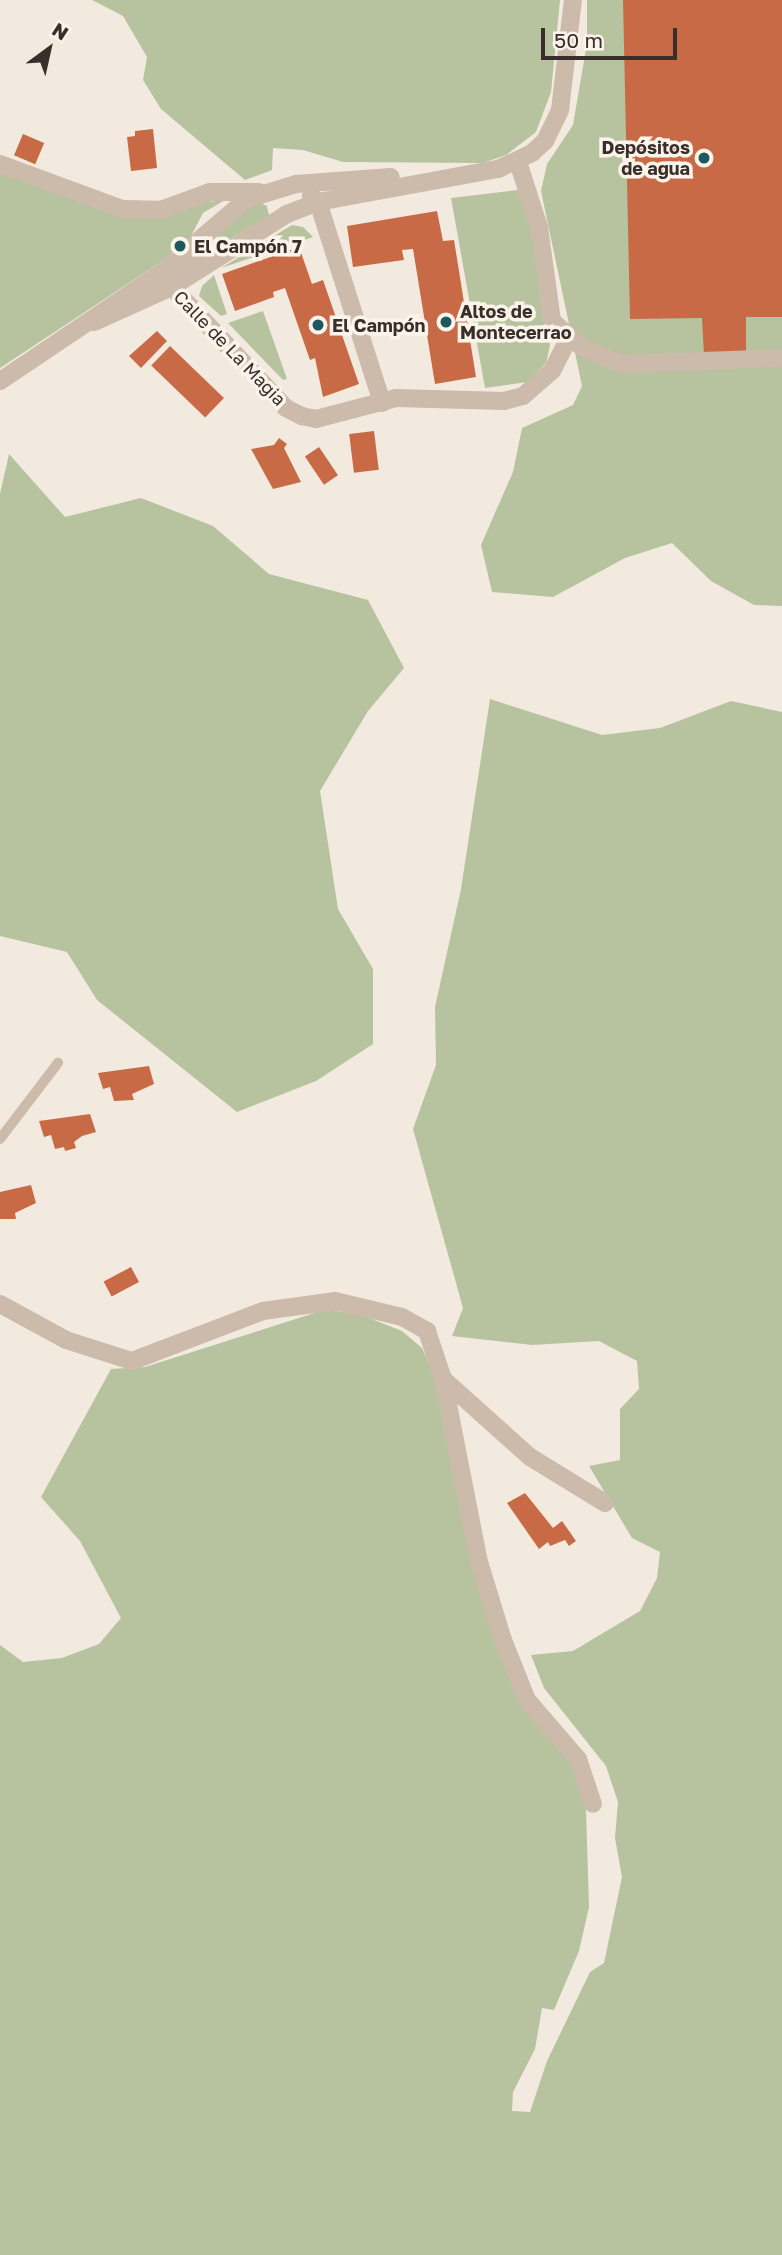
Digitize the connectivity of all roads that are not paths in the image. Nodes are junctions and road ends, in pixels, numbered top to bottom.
1 (573, 0) edge
2 (518, 162) junction
3 (0, 164) edge
4 (458, 176) junction
5 (296, 184) junction
6 (262, 192) junction
7 (318, 202) junction
8 (204, 236) junction
9 (172, 287) junction
10 (94, 322) junction
11 (570, 337) junction
12 (782, 358) edge
13 (0, 382) edge
14 (382, 403) junction
15 (58, 1063) dead end
16 (0, 1139) edge
17 (0, 1304) edge
18 (443, 1379) junction
19 (605, 1503) dead end
20 (593, 1804) dead end

1 - 2 street
2 - 4 street
2 - 11 street
3 - 6 street
4 - 5 street
4 - 7 street
5 - 6 street
5 - 7 street
6 - 8 street
7 - 9 street
7 - 14 street
8 - 9 street
8 - 10 street
9 - 10 street
9 - 14 street, Calle de La Magia
10 - 13 street
11 - 12 street
11 - 14 street, Calle de La Magia
15 - 16 lane
17 - 18 street
18 - 19 street
18 - 20 street

